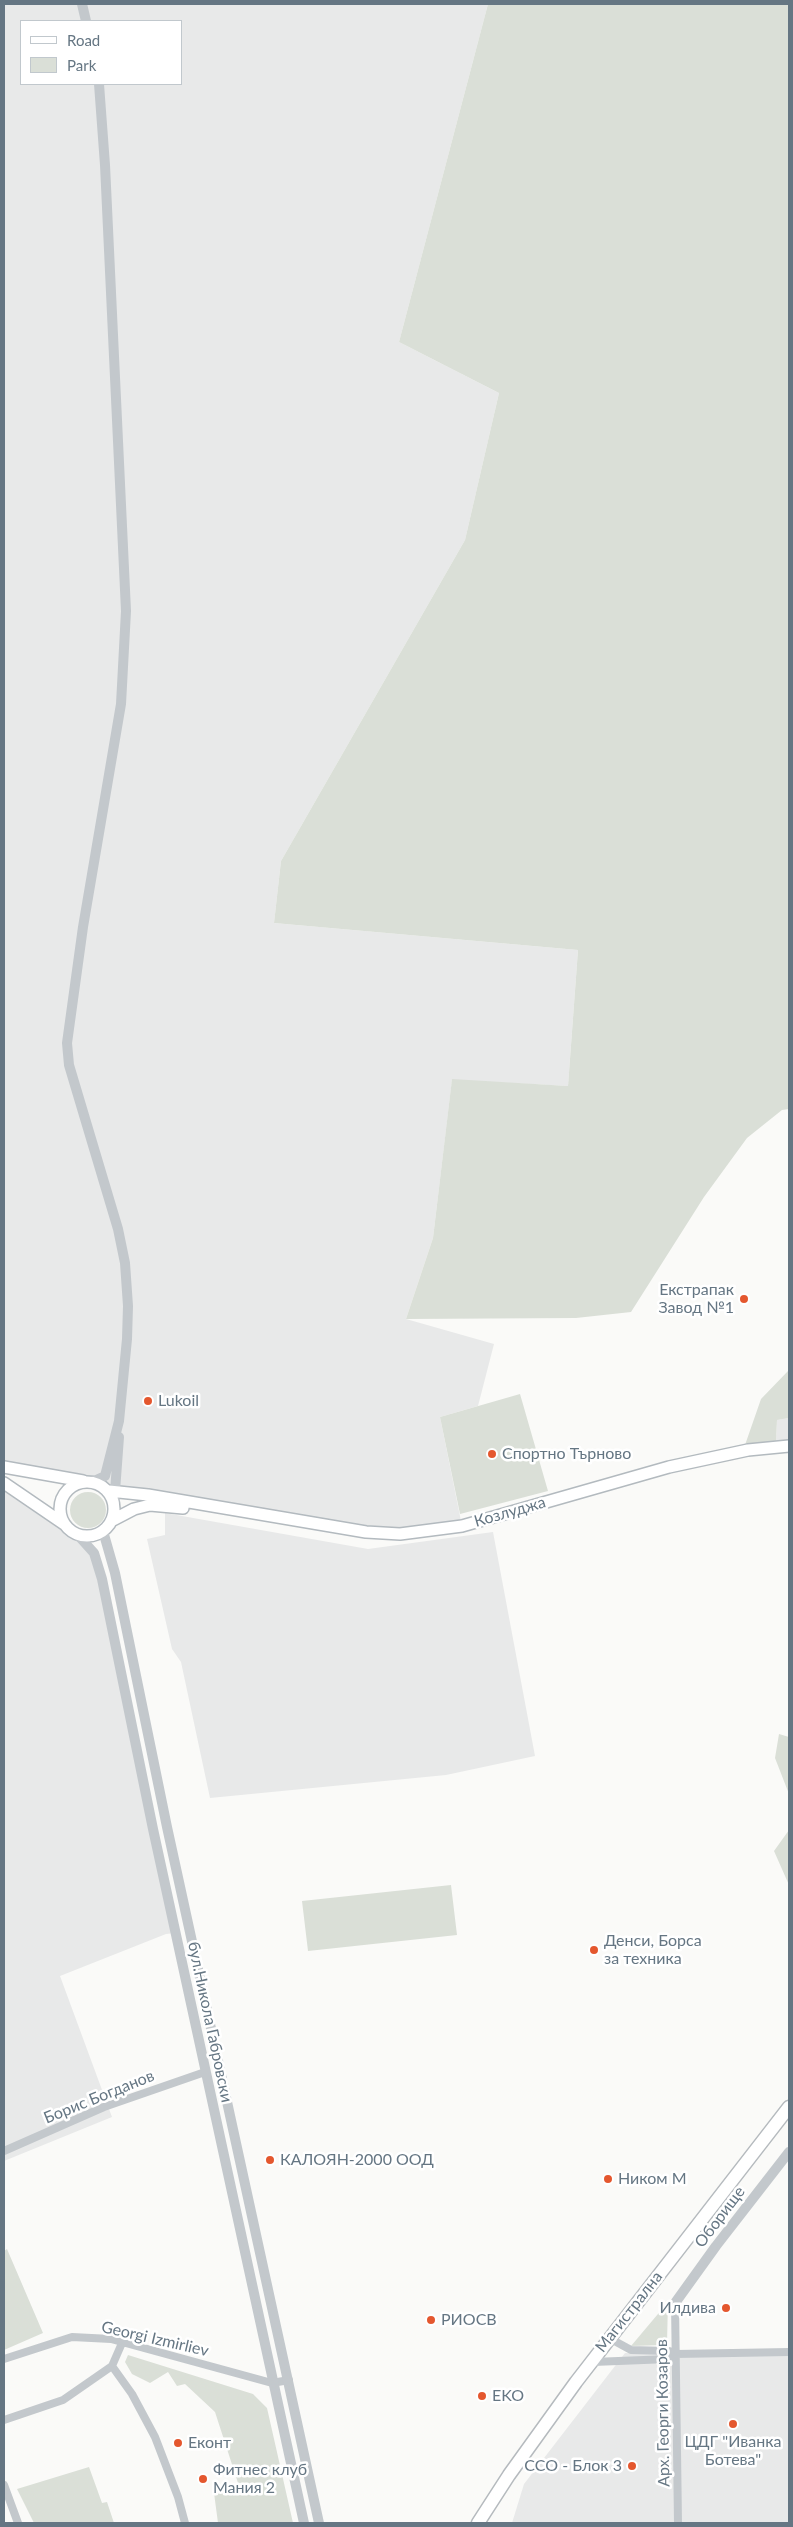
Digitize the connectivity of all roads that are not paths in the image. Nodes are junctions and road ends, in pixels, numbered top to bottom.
1 (82, 4) edge
2 (86, 20) edge
3 (99, 85) edge
4 (119, 1421) junction
5 (789, 1446) edge
6 (4, 1467) edge
7 (88, 1482) junction
8 (4, 1483) edge
9 (112, 1492) junction
10 (226, 1510) junction
11 (111, 1521) junction
12 (66, 1525) junction
13 (103, 1531) junction
14 (76, 1533) junction
15 (205, 2072) junction
16 (789, 2108) edge
17 (4, 2151) edge
18 (789, 2152) edge
19 (675, 2302) joint
20 (609, 2338) junction
21 (122, 2342) junction
22 (789, 2352) edge
23 (676, 2354) junction
24 (4, 2359) edge
25 (591, 2362) junction
26 (112, 2366) junction
27 (289, 2380) junction
28 (272, 2383) junction
29 (4, 2420) edge
30 (4, 2485) edge
31 (18, 2523) edge
32 (185, 2523) edge
33 (304, 2523) edge
34 (319, 2523) edge
35 (478, 2523) edge
36 (678, 2523) edge

1 - 2 street
3 - 4 street
4 - 7 street
4 - 9 street
5 - 10 main road, Козлуджа
6 - 7 main road
7 - 9 main road
7 - 12 main road
8 - 12 main road
9 - 10 main road, Козлуджа
9 - 11 main road
10 - 11 main road, Козлуджа
11 - 13 main road
12 - 14 main road
13 - 14 main road
13 - 27 street, бул.Никола Габровски
14 - 15 street, бул.Никола Габровски
15 - 17 street, Борис Богданов
15 - 28 street, бул.Никола Габровски
16 - 20 main road, Магистрална
18 - 19 street, Оборище
19 - 23 street, Арх. Георги Козаров
20 - 23 street
20 - 25 main road, Магистрална
21 - 24 street, Georgi Izmirliev
21 - 26 street
21 - 28 street, Georgi Izmirliev
22 - 23 street
23 - 25 street
23 - 36 street, Арх. Георги Козаров
25 - 35 main road, Магистрална
26 - 29 street
26 - 32 street
27 - 28 street
27 - 34 street, бул.Никола Габровски
28 - 33 street, бул.Никола Габровски
30 - 31 street

